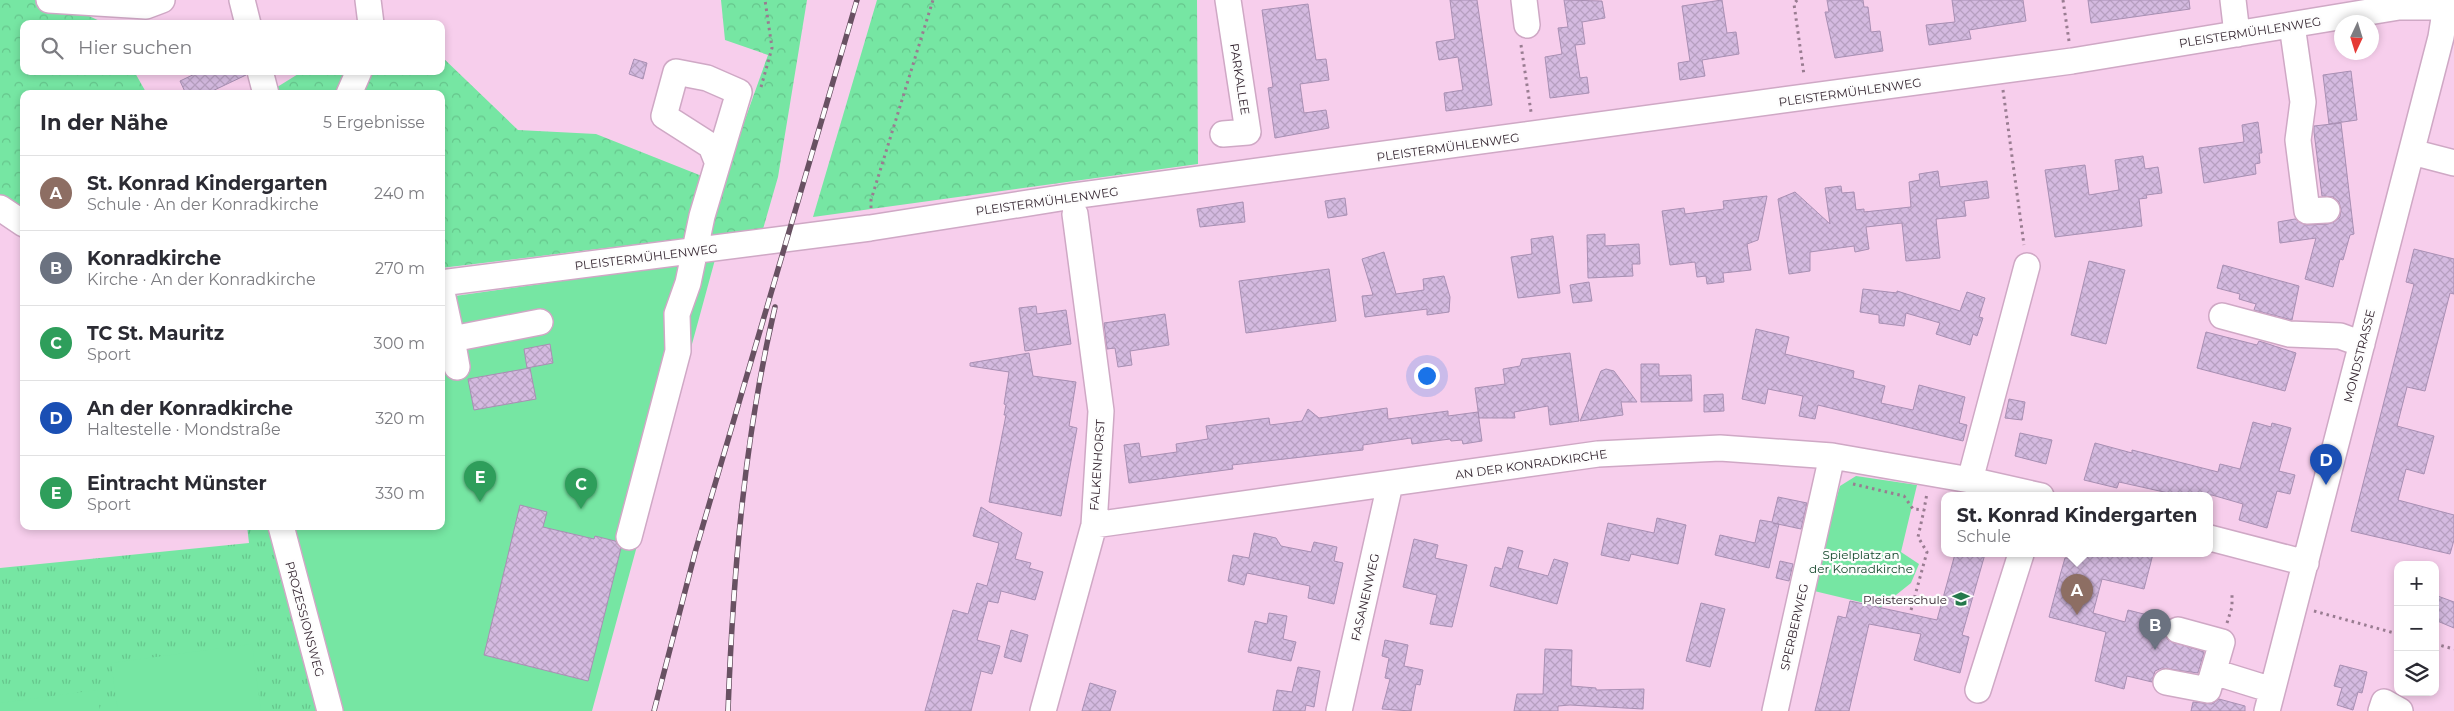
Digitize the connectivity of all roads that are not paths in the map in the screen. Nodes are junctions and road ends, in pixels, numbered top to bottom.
1 (49, 0) edge
2 (162, 0) edge
3 (242, 0) edge
4 (368, 0) edge
5 (1228, 0) edge
6 (1524, 0) edge
7 (2232, 0) edge
8 (2399, 3) edge
9 (2449, 7) edge
10 (247, 20) edge
11 (370, 20) edge
12 (1527, 24) road end
13 (2292, 25) junction
14 (2237, 34) junction
15 (261, 75) edge
16 (357, 75) edge
17 (265, 90) edge
18 (351, 90) edge
19 (1223, 134) dead end
20 (2412, 152) junction
21 (717, 161) dead end
22 (2454, 163) edge
23 (0, 208) edge
24 (2327, 210) dead end
25 (1075, 214) dead end
26 (20, 221) edge
27 (694, 250) junction
28 (2027, 266) road end
29 (445, 282) edge
30 (445, 307) edge
31 (2222, 316) dead end
32 (540, 322) dead end
33 (452, 339) junction
34 (2362, 344) junction
35 (457, 367) dead end
36 (1830, 466) junction
37 (1970, 480) junction
38 (1390, 484) junction
39 (2021, 492) edge
40 (1094, 525) junction
41 (281, 530) edge
42 (629, 537) dead end
43 (2213, 539) edge
44 (2020, 557) edge
45 (2306, 562) junction
46 (2178, 630) dead end
47 (2214, 672) junction
48 (2166, 682) dead end
49 (1978, 690) dead end
50 (2269, 700) edge
51 (330, 711) edge
52 (1043, 711) edge
53 (1339, 711) edge
54 (1775, 711) edge
55 (2381, 711) edge
56 (2400, 711) edge

1 - 2 street
3 - 10 street
4 - 11 street
5 - 19 street, PARKALLEE
6 - 12 street
7 - 14 street
8 - 9 street, PLEISTERMÜHLENWEG
8 - 13 street, PLEISTERMÜHLENWEG
9 - 20 street, MONDSTRASSE
13 - 14 street, PLEISTERMÜHLENWEG
13 - 24 street
14 - 27 street, PLEISTERMÜHLENWEG
15 - 17 street
16 - 18 street
20 - 22 street
20 - 34 street, MONDSTRASSE
21 - 27 street
23 - 26 street
25 - 40 street, FALKENHORST
27 - 29 street, PLEISTERMÜHLENWEG
27 - 42 street
28 - 37 street
30 - 33 street
31 - 34 street
32 - 33 street
33 - 35 street
34 - 45 street, MONDSTRASSE
36 - 37 street, AN DER KONRADKIRCHE
36 - 38 street, AN DER KONRADKIRCHE
36 - 54 street, SPERBERWEG
37 - 39 street, AN DER KONRADKIRCHE
38 - 40 street, AN DER KONRADKIRCHE
38 - 53 street, FASANENWEG
40 - 52 street, FALKENHORST
41 - 51 street, PROZESSIONSWEG
43 - 45 street
44 - 49 street
45 - 50 street, MONDSTRASSE
46 - 47 street
47 - 48 street
47 - 50 street
55 - 56 street

